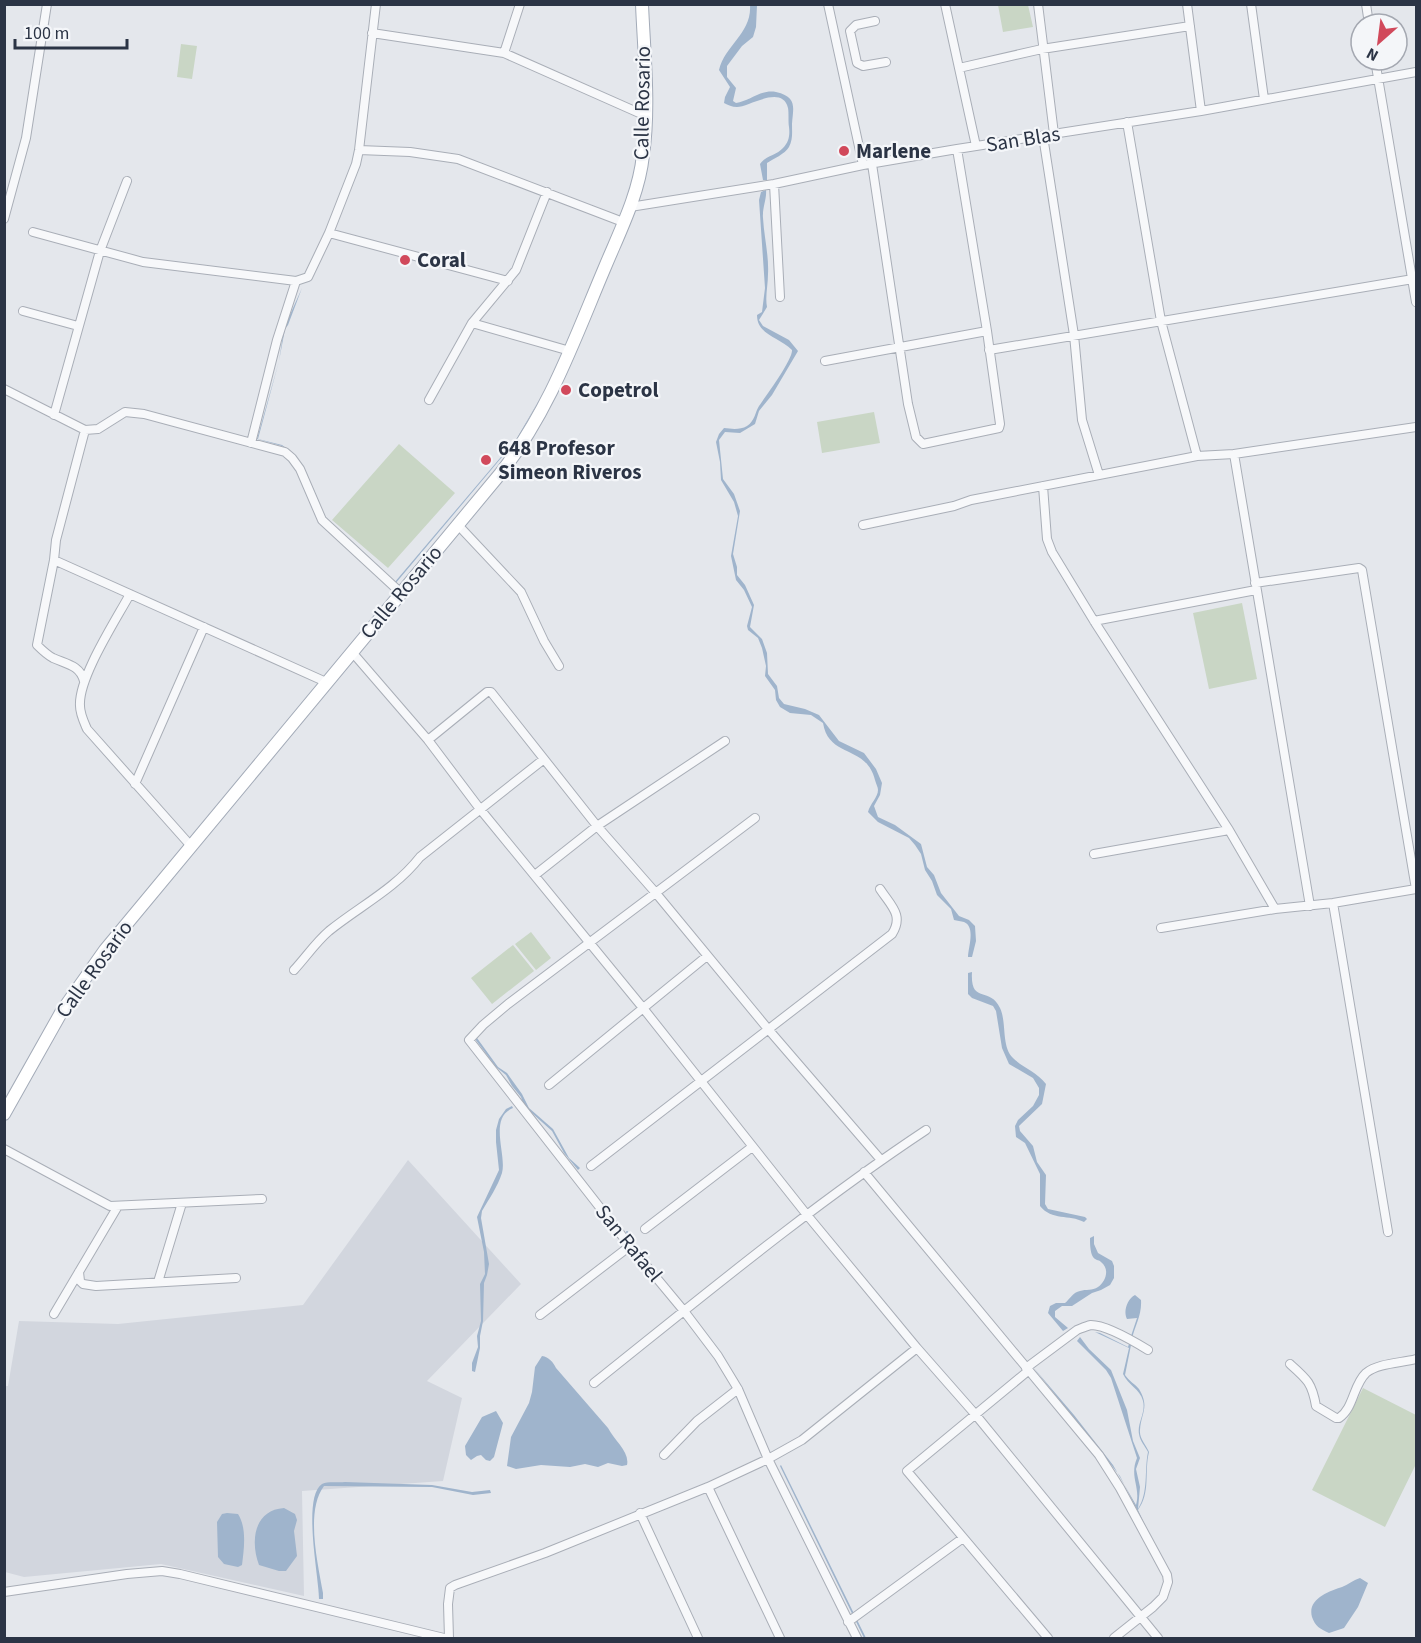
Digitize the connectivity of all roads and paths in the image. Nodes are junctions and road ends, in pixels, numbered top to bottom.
1 (47, 4) edge
2 (375, 4) edge
3 (520, 4) edge
4 (642, 4) edge
5 (828, 4) edge
6 (945, 4) edge
7 (1038, 4) edge
8 (1187, 4) edge
9 (1251, 4) edge
10 (874, 21) dead end
11 (1190, 26) junction
12 (372, 33) junction
13 (854, 47) junction
14 (837, 49) junction
15 (1042, 49) junction
16 (504, 53) junction
17 (886, 62) dead end
18 (960, 68) junction
19 (1377, 72) edge
20 (1416, 72) edge
21 (1378, 79) junction
22 (1264, 99) junction
23 (1201, 111) junction
24 (646, 116) junction
25 (1127, 122) junction
26 (1054, 134) junction
27 (1042, 136) junction
28 (976, 146) junction
29 (957, 149) junction
30 (359, 150) junction
31 (868, 164) junction
32 (127, 180) dead end
33 (774, 184) junction
34 (547, 192) junction
35 (630, 207) junction
36 (4, 219) edge
37 (623, 222) junction
38 (33, 232) dead end
39 (329, 233) junction
40 (100, 251) junction
41 (1413, 279) junction
42 (296, 281) junction
43 (508, 281) junction
44 (780, 297) dead end
45 (1416, 302) edge
46 (23, 311) dead end
47 (1161, 321) junction
48 (472, 322) junction
49 (78, 326) junction
50 (987, 331) junction
51 (1074, 335) junction
52 (900, 347) junction
53 (989, 350) junction
54 (570, 351) junction
55 (825, 361) dead end
56 (4, 389) edge
57 (429, 400) dead end
58 (54, 415) junction
59 (1416, 427) edge
60 (85, 430) junction
61 (251, 443) junction
62 (1234, 454) junction
63 (1197, 456) junction
64 (1099, 475) junction
65 (1043, 486) junction
66 (458, 525) junction
67 (863, 525) dead end
68 (54, 560) junction
69 (1255, 586) junction
70 (401, 593) junction
71 (130, 594) junction
72 (1094, 621) junction
73 (204, 627) junction
74 (352, 652) junction
75 (559, 666) dead end
76 (84, 681) junction
77 (326, 682) junction
78 (428, 740) junction
79 (725, 741) dead end
80 (544, 759) junction
81 (135, 784) junction
82 (480, 809) junction
83 (755, 818) dead end
84 (597, 826) junction
85 (1229, 830) junction
86 (191, 846) junction
87 (1094, 854) dead end
88 (535, 875) junction
89 (880, 889) dead end
90 (1416, 889) edge
91 (655, 892) junction
92 (1333, 903) junction
93 (1310, 906) junction
94 (1275, 909) junction
95 (1161, 928) dead end
96 (588, 943) junction
97 (707, 956) junction
98 (294, 970) dead end
99 (643, 1008) junction
100 (768, 1029) junction
101 (700, 1082) junction
102 (549, 1085) dead end
103 (6, 1108) edge
104 (926, 1131) dead end
105 (752, 1147) junction
106 (4, 1149) edge
107 (881, 1160) junction
108 (591, 1166) dead end
109 (864, 1172) junction
110 (261, 1199) dead end
111 (182, 1203) junction
112 (118, 1206) junction
113 (807, 1215) junction
114 (645, 1229) dead end
115 (1388, 1232) dead end
116 (630, 1246) junction
117 (79, 1272) junction
118 (236, 1278) dead end
119 (158, 1282) junction
120 (684, 1311) junction
121 (54, 1314) dead end
122 (540, 1315) dead end
123 (917, 1348) junction
124 (1149, 1350) dead end
125 (1416, 1359) edge
126 (1290, 1364) dead end
127 (1027, 1369) junction
128 (594, 1383) dead end
129 (738, 1389) junction
130 (975, 1414) junction
131 (664, 1455) dead end
132 (768, 1459) junction
133 (708, 1487) junction
134 (640, 1513) junction
135 (963, 1538) junction
136 (4, 1592) edge
137 (1141, 1617) junction
138 (848, 1622) junction
139 (444, 1638) edge
140 (449, 1638) edge
141 (698, 1638) edge
142 (780, 1638) edge
143 (856, 1638) edge
144 (1048, 1638) edge
145 (1114, 1638) edge
146 (1158, 1638) edge

1 - 36 street
2 - 12 street
3 - 16 street
4 - 24 main road, Calle Rosario
5 - 14 street
6 - 18 street
7 - 15 street
8 - 11 street
9 - 22 street
10 - 13 street
11 - 15 street
11 - 23 street
12 - 16 street
12 - 30 street
13 - 14 street
13 - 17 street
14 - 31 street
15 - 18 street
15 - 26 street
16 - 24 street
18 - 28 street
19 - 21 street
20 - 21 street, San Blas
21 - 22 street, San Blas
21 - 41 street
22 - 23 street, San Blas
23 - 25 street, San Blas
24 - 35 main road, Calle Rosario
25 - 26 street, San Blas
25 - 47 street
26 - 27 street, San Blas
27 - 28 street, San Blas
27 - 51 street
28 - 29 street, San Blas
29 - 31 street, San Blas
29 - 50 street
30 - 34 street
30 - 39 street
31 - 33 street, San Blas
31 - 52 street
32 - 40 street
33 - 35 street, San Blas
33 - 44 street
34 - 37 street
34 - 43 street
35 - 37 main road, Calle Rosario
37 - 54 main road, Calle Rosario
38 - 40 street
39 - 42 street
39 - 43 street
40 - 42 street
40 - 49 street
41 - 45 street
41 - 47 street
42 - 61 street
43 - 48 street
46 - 49 street
47 - 51 street
47 - 63 street
48 - 54 street
48 - 57 street
49 - 58 street
50 - 52 street
50 - 53 street
51 - 53 street
51 - 64 street
52 - 53 street
52 - 55 street
54 - 66 main road, Calle Rosario
56 - 58 street
58 - 60 street
59 - 62 street
60 - 61 street
60 - 68 street
61 - 70 street
62 - 63 street
62 - 69 street
63 - 64 street
64 - 65 street
65 - 67 street
65 - 72 street
66 - 70 main road, Calle Rosario
66 - 75 street
68 - 71 street
68 - 76 street
69 - 72 street
69 - 90 street
69 - 93 street
70 - 74 main road, Calle Rosario
71 - 73 street
71 - 76 street
72 - 85 street
73 - 77 street
73 - 81 street
74 - 77 main road, Calle Rosario
74 - 78 street
76 - 81 street
77 - 86 main road, Calle Rosario
78 - 80 street
78 - 82 street
79 - 84 street
80 - 82 street
80 - 84 street
81 - 86 street
82 - 88 street
82 - 98 street
83 - 91 street
84 - 88 street
84 - 91 street
85 - 87 street
85 - 94 street
86 - 103 main road, Calle Rosario
88 - 96 street
89 - 100 street
90 - 92 street
91 - 96 street
91 - 97 street
92 - 93 street
92 - 115 street
93 - 94 street
94 - 95 street
96 - 99 street
96 - 116 street, San Rafael
97 - 99 street
97 - 100 street
99 - 101 street
99 - 102 street
100 - 101 street
100 - 107 street
101 - 105 street
101 - 108 street
104 - 107 street
105 - 113 street
105 - 114 street
106 - 112 street
107 - 109 street
109 - 113 street
109 - 127 street
110 - 111 street
111 - 112 street
111 - 119 street
112 - 117 street
113 - 120 street
113 - 123 street
116 - 120 street, San Rafael
116 - 122 street
117 - 119 street
117 - 121 street
118 - 119 street
120 - 128 street
120 - 129 street, San Rafael
123 - 130 street
123 - 132 street
124 - 127 street
125 - 126 street
127 - 130 street
127 - 137 street
129 - 131 street
129 - 132 street, San Rafael
130 - 135 street
130 - 137 street
132 - 133 street
132 - 138 street, San Rafael
133 - 134 street
133 - 142 street
134 - 140 street
134 - 141 street
135 - 138 street
135 - 144 street
136 - 139 street
137 - 145 street
137 - 146 street
138 - 143 street, San Rafael

